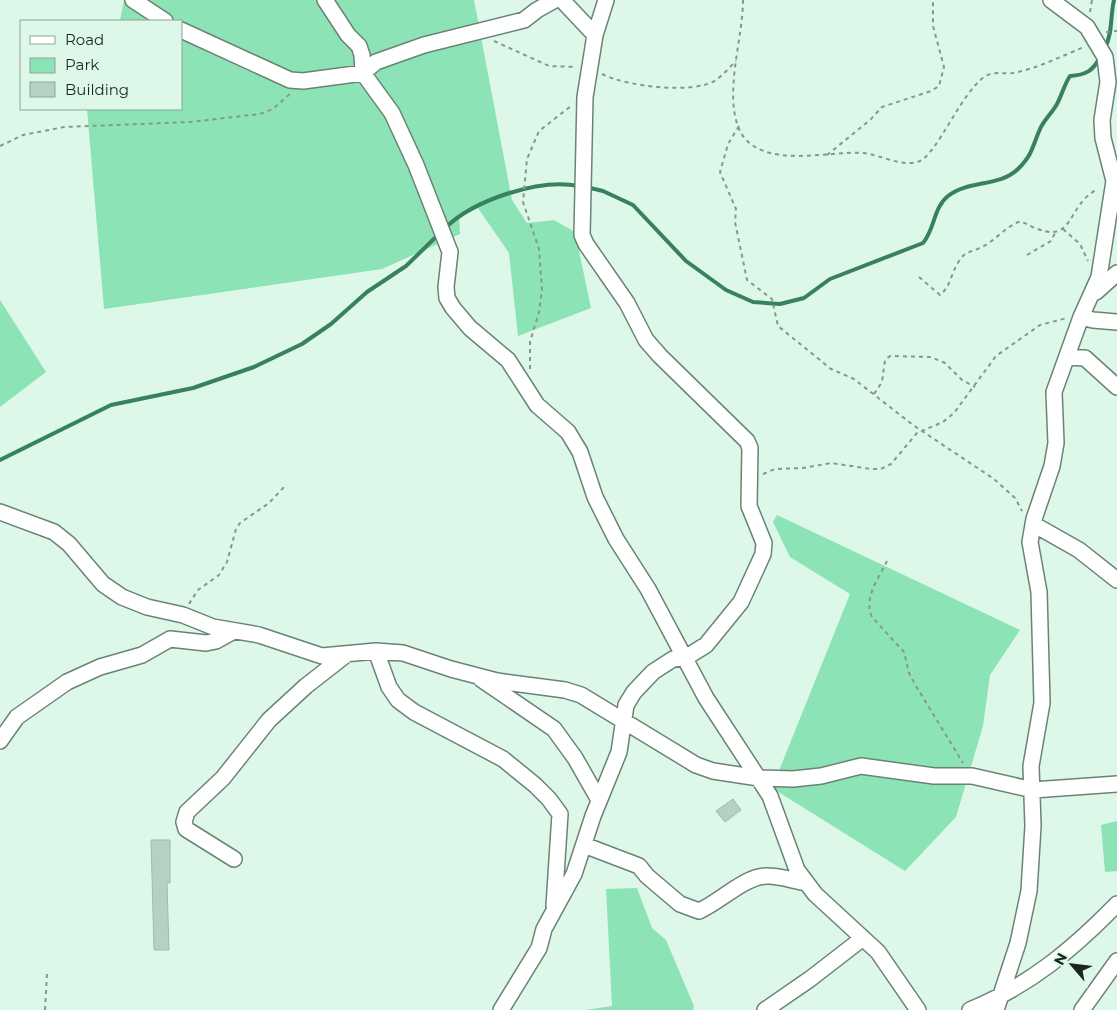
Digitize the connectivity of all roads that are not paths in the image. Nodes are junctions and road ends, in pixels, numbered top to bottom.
1 (133, 0) edge
2 (325, 0) edge
3 (556, 0) edge
4 (562, 0) edge
5 (606, 0) edge
6 (1051, 0) edge
7 (163, 20) edge
8 (182, 30) edge
9 (595, 34) junction
10 (363, 73) junction
11 (1115, 180) edge
12 (1117, 273) edge
13 (1093, 294) junction
14 (1080, 316) junction
15 (1117, 322) edge
16 (1067, 357) junction
17 (1117, 387) edge
18 (0, 512) edge
19 (1033, 524) junction
20 (1117, 580) edge
21 (234, 631) junction
22 (376, 651) junction
23 (347, 654) junction
24 (686, 658) junction
25 (477, 676) junction
26 (624, 720) junction
27 (0, 741) edge
28 (759, 778) junction
29 (1117, 784) edge
30 (1033, 790) junction
31 (599, 800) junction
32 (584, 845) junction
33 (234, 859) dead end
34 (807, 883) junction
35 (1117, 904) edge
36 (553, 913) junction
37 (863, 938) junction
38 (1117, 961) edge
39 (998, 1004) edge
40 (500, 1010) edge
41 (765, 1010) edge
42 (918, 1010) edge
43 (970, 1010) edge
44 (1082, 1010) edge

1 - 7 street
2 - 10 street
3 - 10 street
4 - 9 street
5 - 9 street
6 - 11 street
8 - 10 street
9 - 24 street
10 - 24 street
11 - 13 street
12 - 13 street
13 - 14 street
14 - 15 street
14 - 16 street
16 - 17 street
16 - 19 street
18 - 21 street
19 - 20 street
19 - 30 street
21 - 23 street
21 - 27 street
22 - 23 street
22 - 25 street
22 - 36 street
23 - 33 street
24 - 26 street
24 - 28 street
25 - 26 street
25 - 31 street
26 - 28 street
26 - 31 street
28 - 30 street
28 - 34 street
29 - 30 street
30 - 39 street
31 - 32 street
32 - 34 street
32 - 36 street
34 - 37 street
35 - 39 street
36 - 40 street
37 - 41 street
37 - 42 street
38 - 44 street
39 - 43 street

